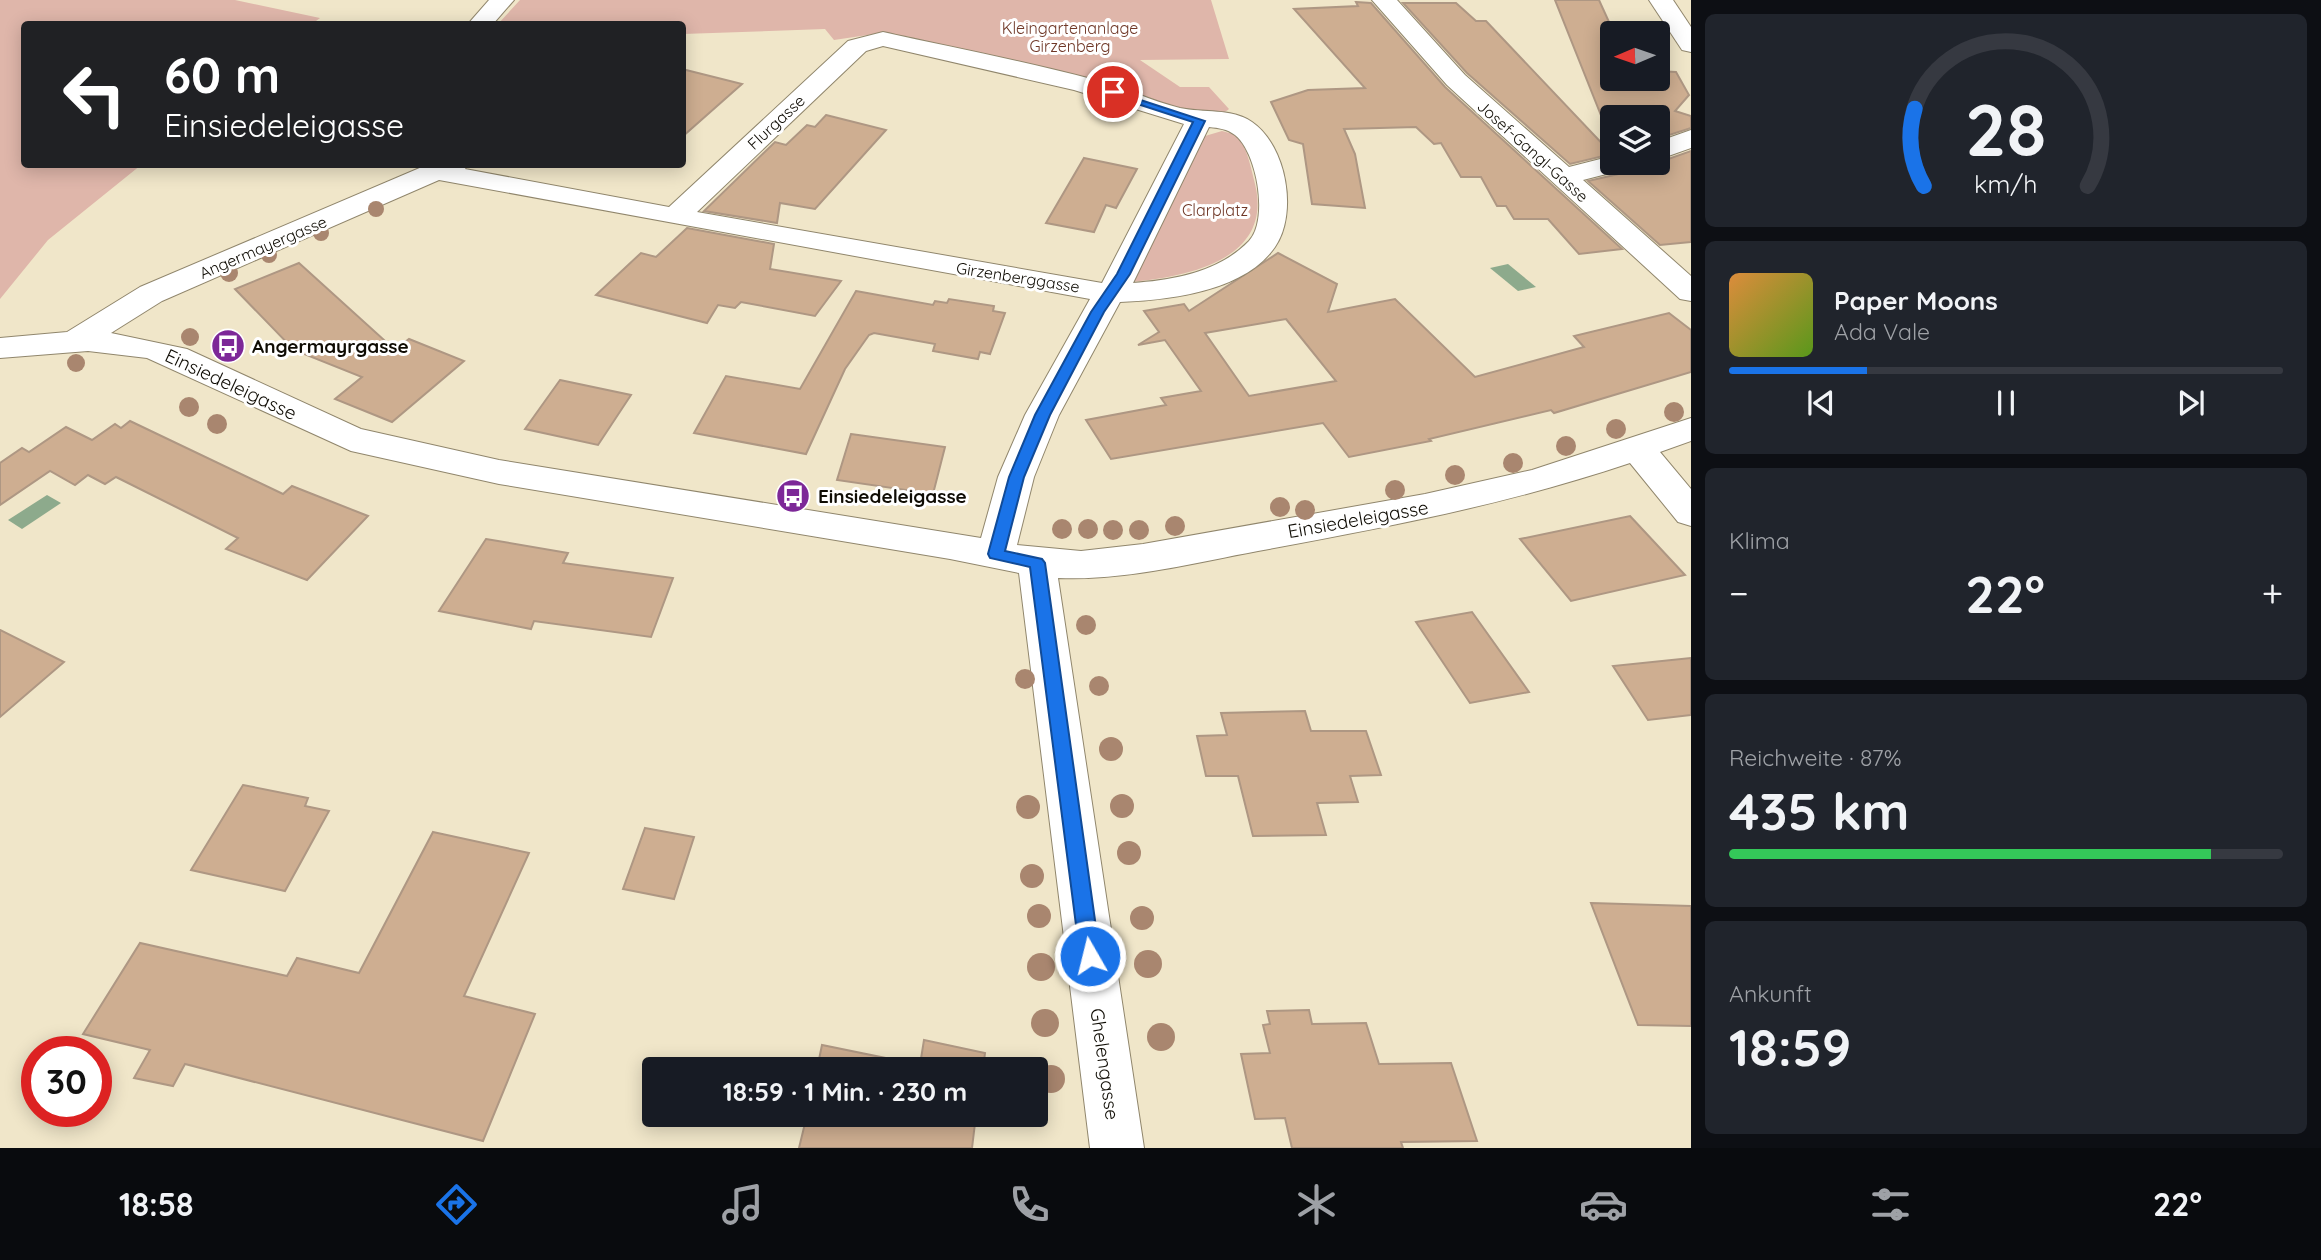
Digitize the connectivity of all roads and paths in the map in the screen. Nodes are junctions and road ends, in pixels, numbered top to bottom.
1 (502, 0) edge
2 (1384, 0) edge
3 (1661, 0) edge
4 (483, 21) edge
5 (883, 39) joint
6 (1691, 45) edge
7 (1199, 121) junction
8 (1691, 138) edge
9 (1670, 147) edge
10 (1600, 167) edge
11 (447, 168) edge
12 (1562, 177) junction
13 (675, 218) junction
14 (1691, 292) edge
15 (1109, 293) junction
16 (77, 340) junction
17 (0, 348) edge
18 (1691, 429) edge
19 (1637, 448) junction
20 (1691, 513) edge
21 (1016, 559) junction
22 (1117, 1148) edge

1 - 4 street
2 - 12 street, Josef-Gangl-Gasse
3 - 6 street
5 - 7 street, Girzenberggasse
5 - 13 street, Flurgasse
7 - 15 street
7 - 15 street, Girzenberggasse
8 - 9 street
10 - 12 street
11 - 13 street, Girzenberggasse
11 - 16 street, Angermayergasse
12 - 14 street, Josef-Gangl-Gasse
13 - 15 street, Girzenberggasse
15 - 21 street
16 - 17 street, Einsiedeleigasse
16 - 21 street, Einsiedeleigasse
18 - 19 street, Einsiedeleigasse
19 - 20 street
19 - 21 street, Einsiedeleigasse
21 - 22 street, Ghelengasse

